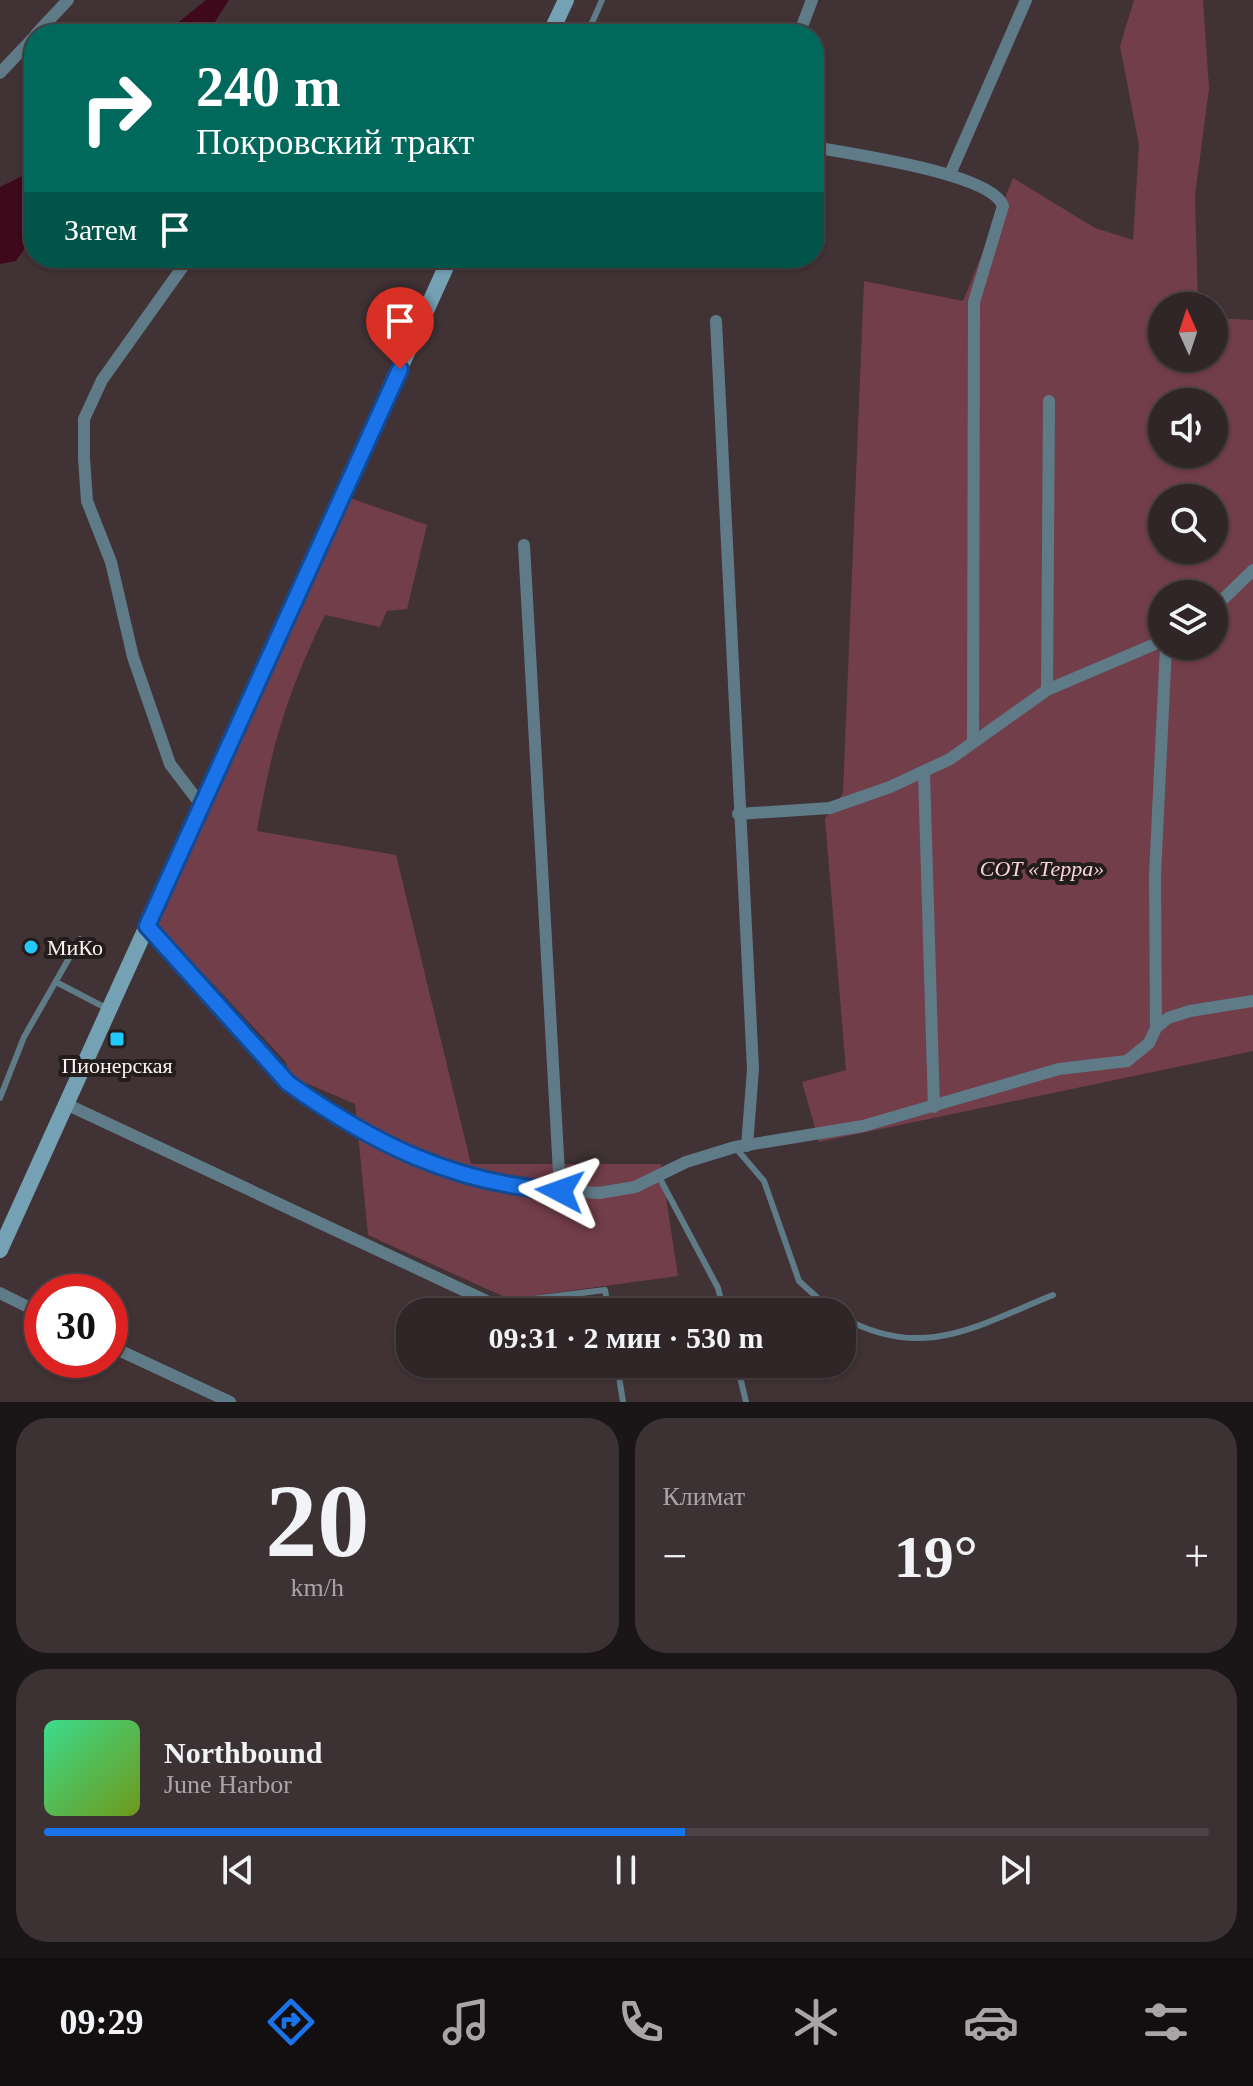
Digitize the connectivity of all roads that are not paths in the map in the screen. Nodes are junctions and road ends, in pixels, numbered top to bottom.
1 (68, 0) edge
2 (566, 0) edge
3 (602, 0) edge
4 (812, 0) edge
5 (1026, 0) edge
6 (45, 24) edge
7 (555, 24) edge
8 (591, 24) edge
9 (803, 24) edge
10 (24, 47) edge
11 (0, 73) edge
12 (824, 149) edge
13 (950, 174) junction
14 (182, 268) edge
15 (445, 268) edge
16 (716, 321) dead end
17 (1049, 401) dead end
18 (524, 545) dead end
19 (1253, 570) edge
20 (1228, 594) edge
21 (1148, 647) edge
22 (1165, 660) edge
23 (1047, 690) junction
24 (973, 742) junction
25 (924, 773) junction
26 (202, 806) junction
27 (738, 814) junction
28 (147, 926) junction
29 (80, 939) dead end
30 (56, 982) junction
31 (1253, 1001) edge
32 (109, 1009) junction
33 (1156, 1028) junction
34 (0, 1098) edge
35 (66, 1104) junction
36 (934, 1107) junction
37 (741, 1146) junction
38 (658, 1175) junction
39 (560, 1191) junction
40 (0, 1250) edge
41 (0, 1293) edge
42 (1053, 1295) dead end
43 (480, 1298) edge
44 (541, 1298) edge
45 (606, 1298) edge
46 (720, 1298) edge
47 (818, 1298) edge
48 (24, 1305) edge
49 (856, 1325) edge
50 (128, 1354) edge
51 (619, 1378) edge
52 (740, 1378) edge
53 (230, 1402) edge
54 (623, 1402) edge
55 (746, 1402) edge

1 - 6 street
2 - 7 main road
3 - 8 lane
4 - 9 street
5 - 13 street
10 - 11 street
12 - 13 street
13 - 24 street
14 - 26 street
15 - 26 main road
16 - 27 street
17 - 23 street
18 - 39 street
19 - 20 street
21 - 23 street
22 - 33 street
23 - 24 street
24 - 25 street
25 - 27 street
25 - 36 street
26 - 28 main road
27 - 37 street
28 - 32 main road
28 - 39 street
29 - 30 lane
30 - 32 lane
30 - 34 lane
31 - 33 street
32 - 35 main road
33 - 36 street
35 - 40 main road
35 - 43 street
36 - 37 street
37 - 38 street
37 - 47 lane
38 - 39 street
38 - 46 lane
41 - 48 street
42 - 49 lane
44 - 45 lane
50 - 53 street
51 - 54 lane
52 - 55 lane

